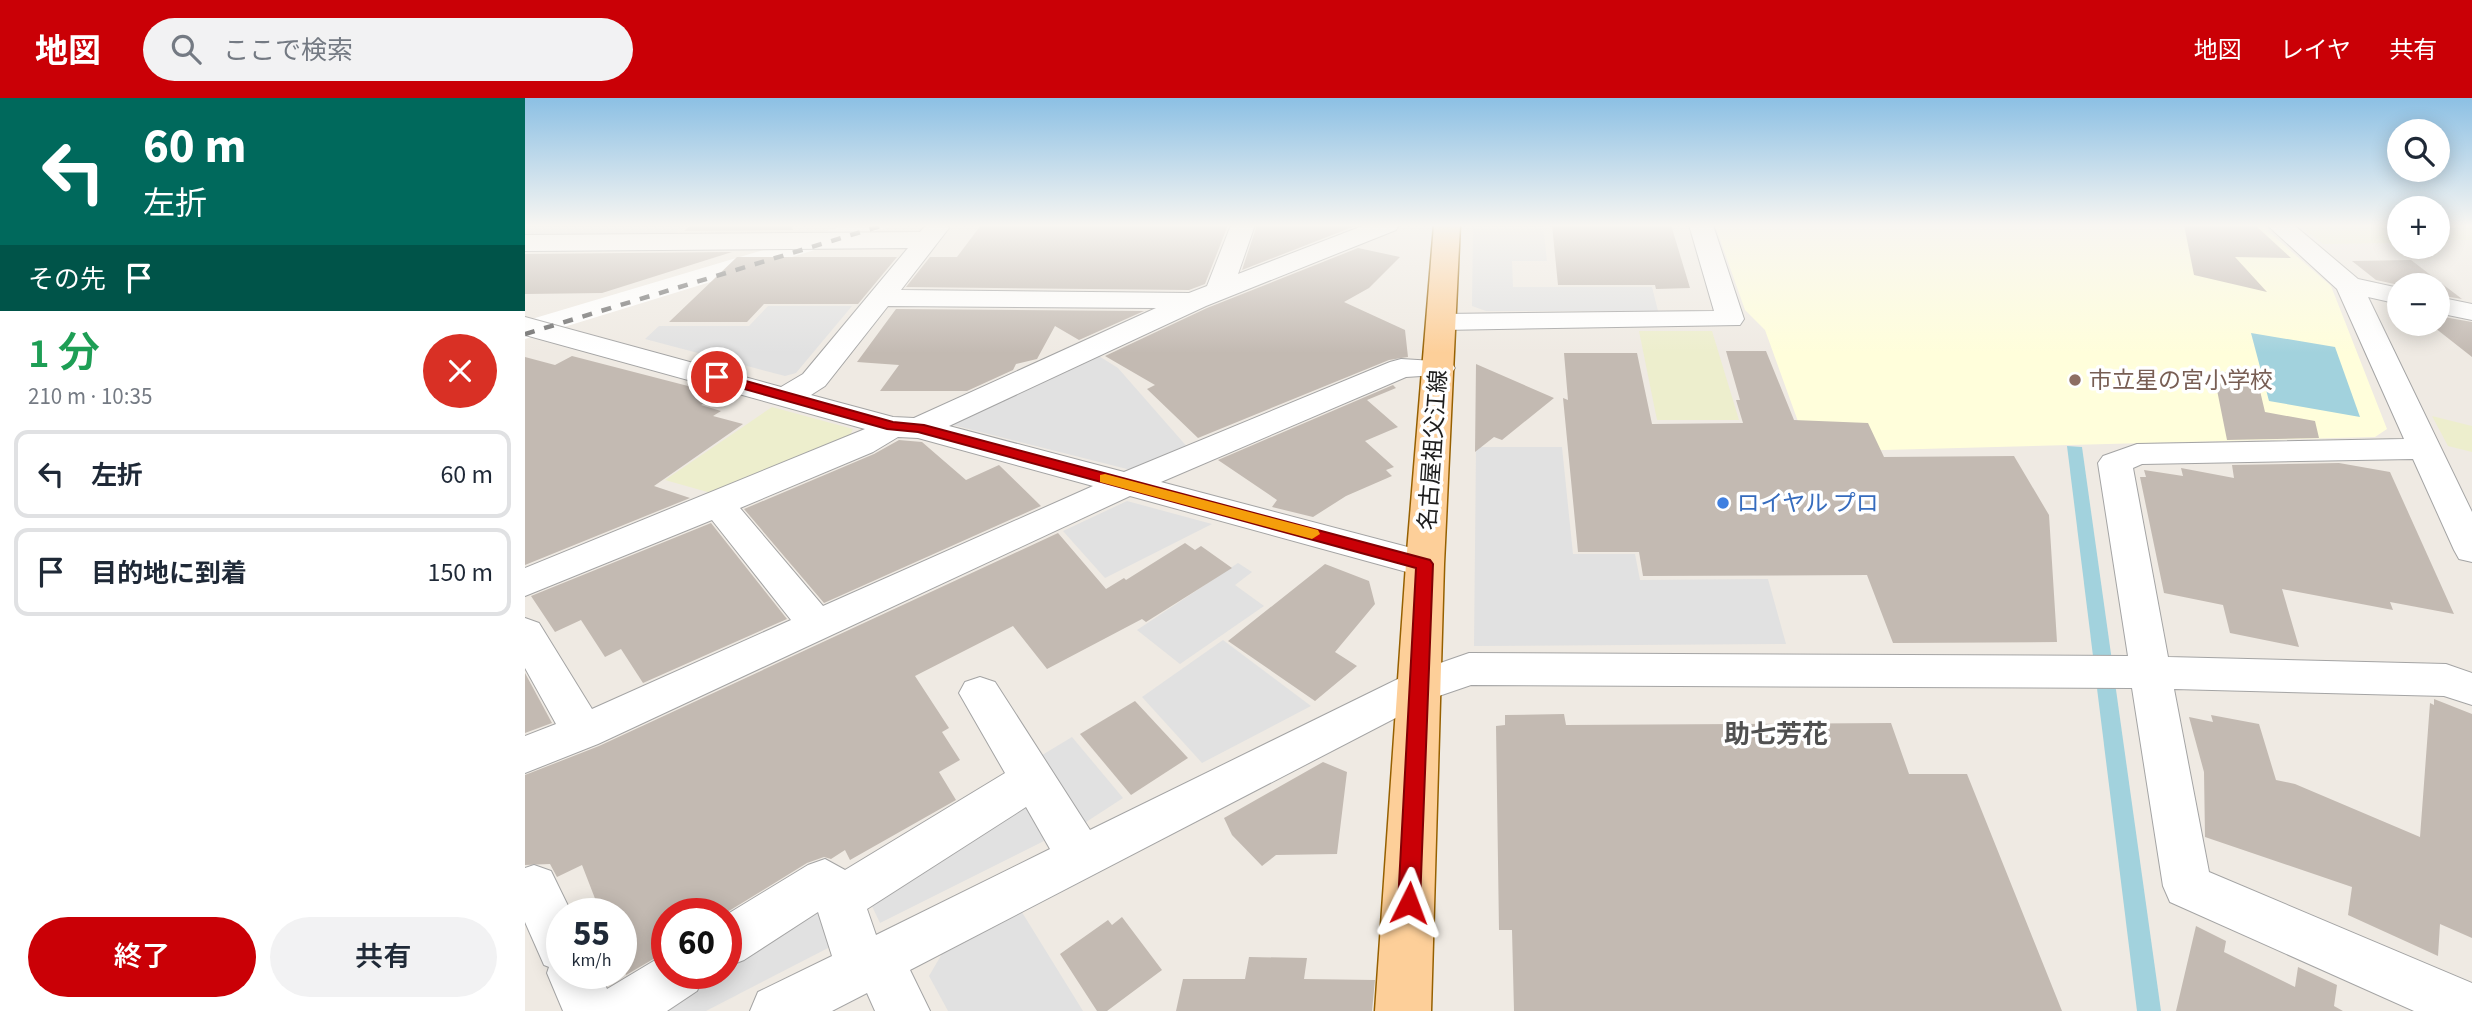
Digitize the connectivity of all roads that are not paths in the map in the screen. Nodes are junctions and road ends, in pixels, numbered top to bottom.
1 (905, 268) edge
2 (1221, 268) edge
3 (1279, 268) edge
4 (1445, 268) edge
5 (1715, 268) edge
6 (2329, 268) edge
7 (2349, 285) junction
8 (2387, 293) edge
9 (1207, 296) junction
10 (880, 298) junction
11 (2450, 307) edge
12 (2472, 312) edge
13 (1442, 322) junction
14 (525, 326) edge
15 (561, 336) junction
16 (525, 347) edge
17 (1440, 368) junction
18 (787, 396) junction
19 (905, 427) junction
20 (2425, 449) junction
21 (1127, 484) junction
22 (718, 504) junction
23 (2472, 550) edge
24 (1425, 564) junction
25 (525, 583) edge
26 (817, 626) junction
27 (525, 633) edge
28 (2145, 672) junction
29 (1421, 686) junction
30 (2472, 689) edge
31 (980, 692) dead end
32 (583, 732) junction
33 (525, 755) edge
34 (1033, 779) junction
35 (1081, 858) junction
36 (525, 892) edge
37 (839, 900) junction
38 (546, 913) edge
39 (742, 933) edge
40 (870, 964) junction
41 (580, 989) edge
42 (654, 989) edge
43 (2472, 1010) edge
44 (590, 1011) edge
45 (619, 1011) edge
46 (777, 1011) edge
47 (904, 1011) edge
48 (1403, 1011) edge

1 - 10 street
2 - 9 street
3 - 9 street
4 - 13 main road, 名古屋祖父江線
5 - 13 street
6 - 7 street
7 - 8 street
7 - 20 street
9 - 10 street
9 - 19 street
10 - 18 street
11 - 12 street
13 - 17 main road, 名古屋祖父江線
14 - 15 street
15 - 16 street
15 - 18 street
17 - 21 street
17 - 24 main road, 名古屋祖父江線
18 - 19 street
19 - 21 street
19 - 22 street
20 - 23 street
20 - 28 street
21 - 24 street
21 - 26 street
22 - 25 street
22 - 26 street
24 - 29 main road, 名古屋祖父江線
26 - 32 street
27 - 32 street
28 - 29 street
28 - 30 street
28 - 43 street
29 - 35 street
29 - 48 main road, 名古屋祖父江線
31 - 34 street
32 - 33 street
34 - 35 street
34 - 37 street
35 - 40 street
36 - 38 street
37 - 39 street
37 - 40 street
40 - 46 street
40 - 47 street
41 - 44 street
42 - 45 street

